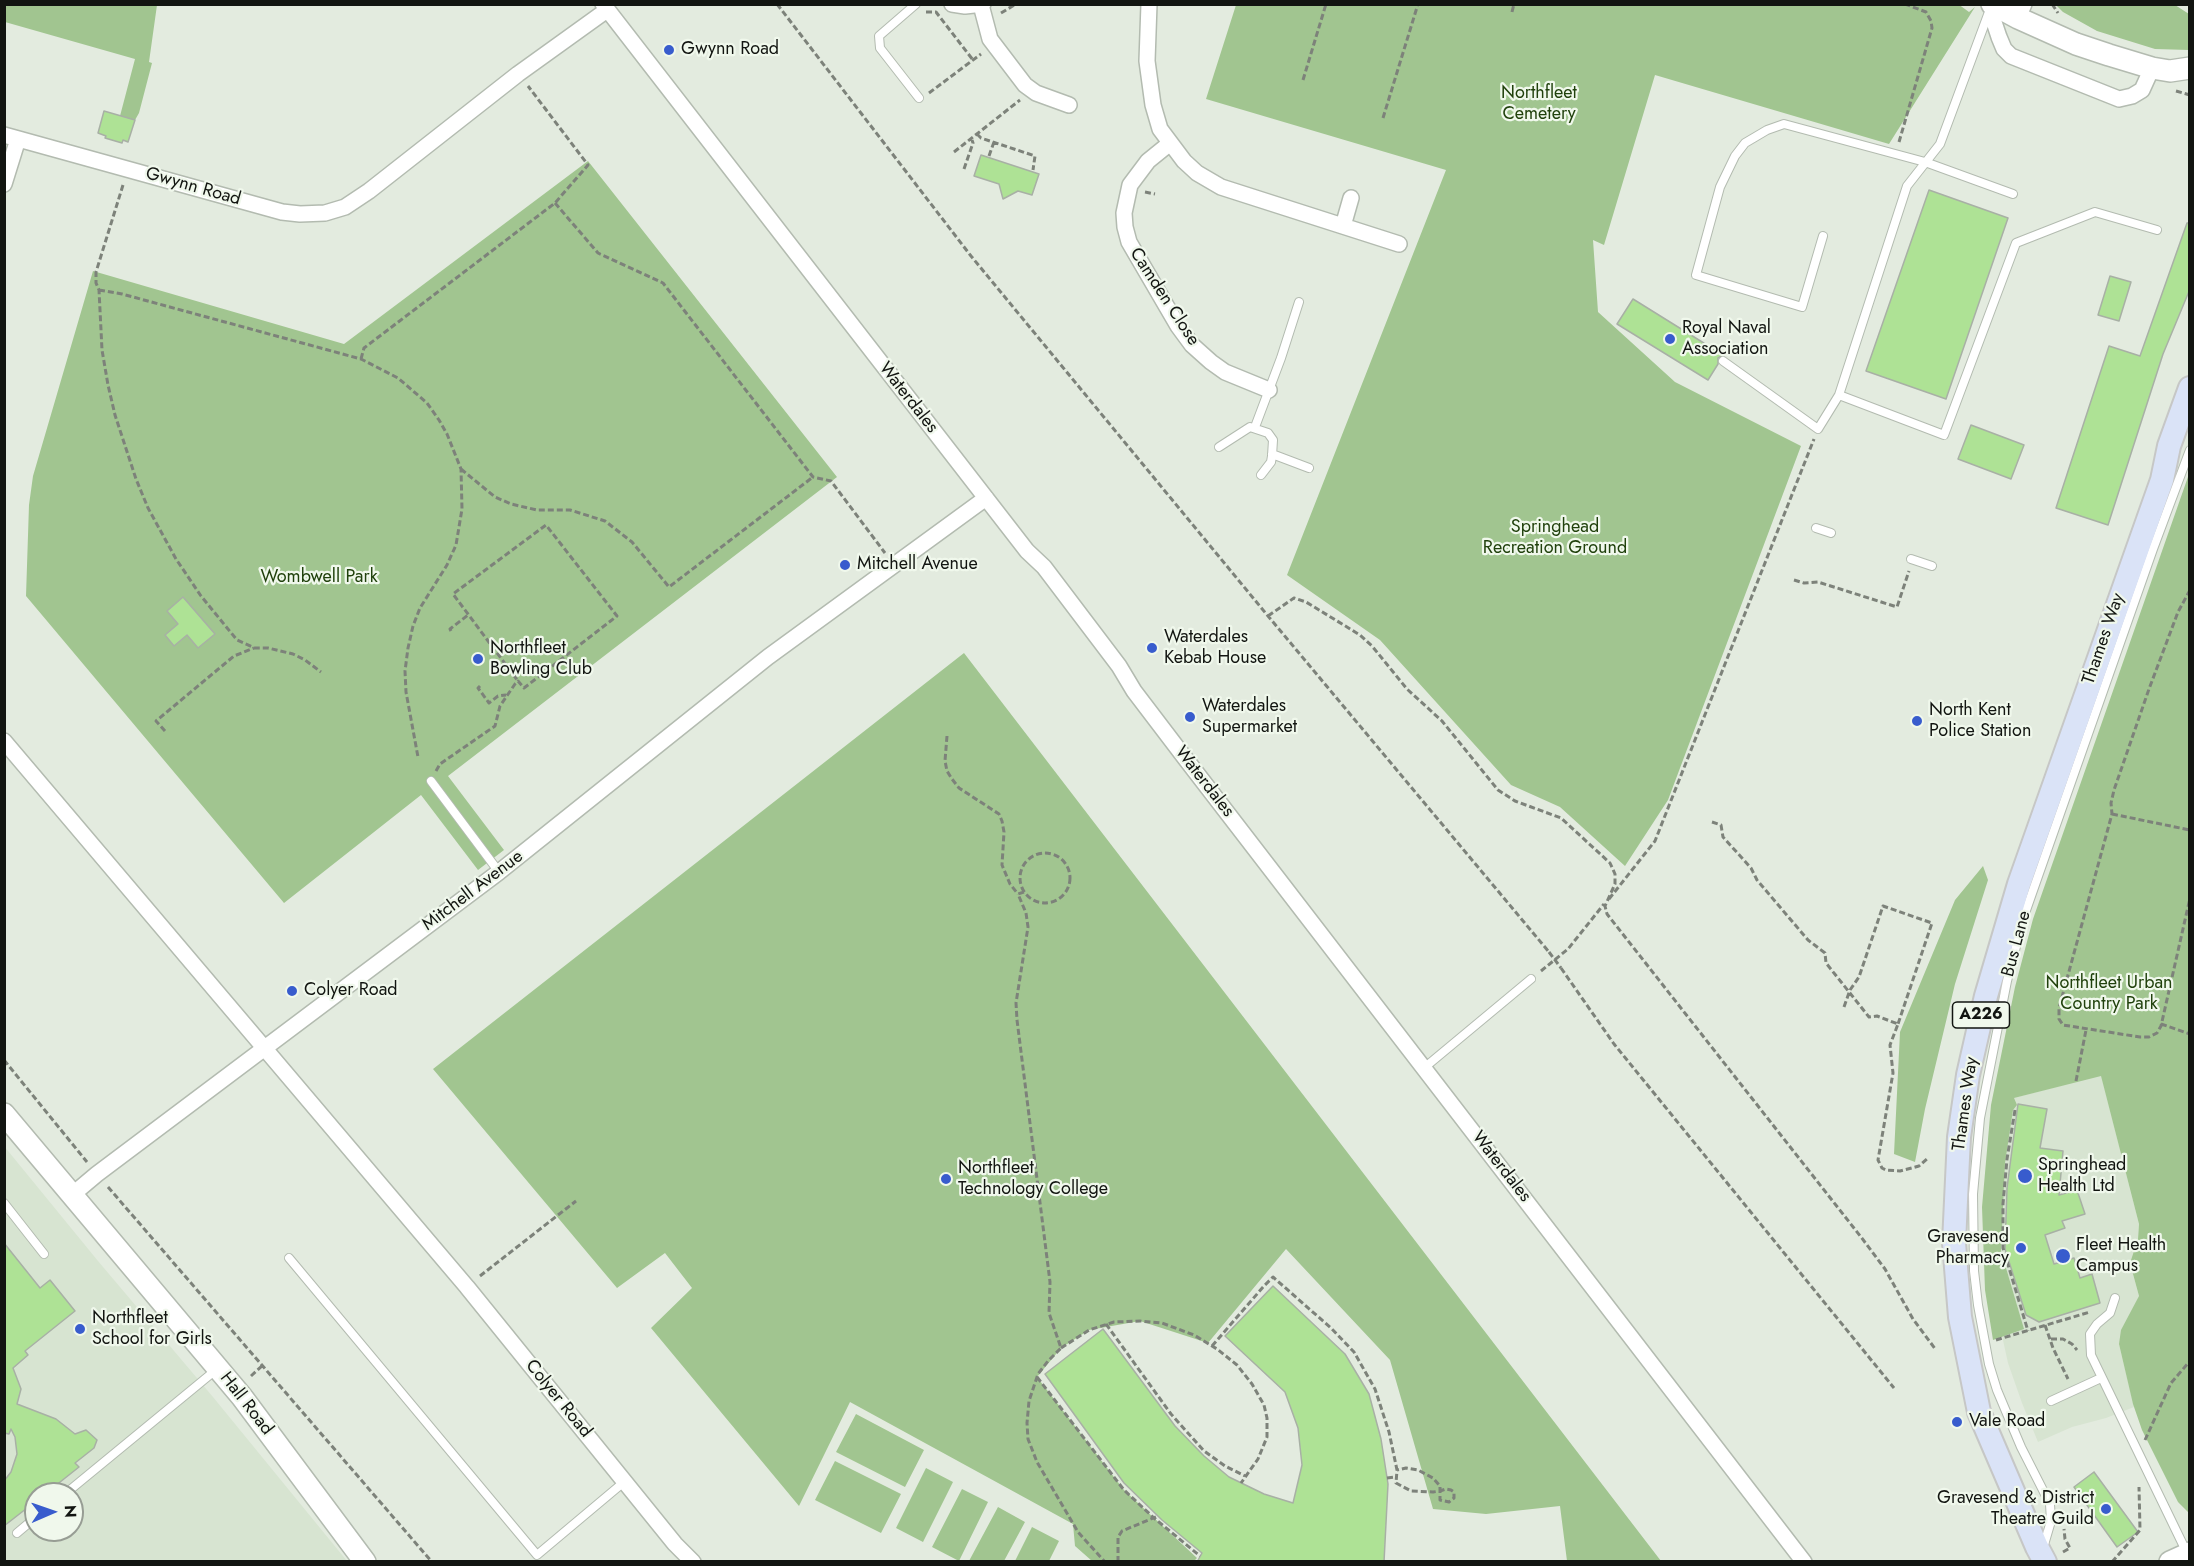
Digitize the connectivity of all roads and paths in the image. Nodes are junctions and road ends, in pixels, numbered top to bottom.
1 (777, 4) edge
2 (916, 4) edge
3 (952, 4) edge
4 (1149, 4) edge
5 (1326, 4) edge
6 (1418, 4) edge
7 (1514, 4) edge
8 (1905, 4) edge
9 (1992, 4) edge
10 (982, 5) edge
11 (605, 7) edge
12 (2021, 11) edge
13 (1512, 12) dead end
14 (921, 14) dead end
15 (2170, 69) edge
16 (523, 80) junction
17 (536, 80) dead end
18 (1303, 80) dead end
19 (2190, 80) edge
20 (1020, 96) dead end
21 (923, 97) joint
22 (1069, 105) dead end
23 (1383, 118) dead end
24 (977, 134) junction
25 (11, 137) edge
26 (971, 139) junction
27 (994, 142) junction
28 (1899, 142) dead end
29 (1169, 144) junction
30 (954, 152) dead end
31 (989, 156) dead end
32 (1925, 162) junction
33 (128, 169) junction
34 (964, 169) dead end
35 (1033, 170) dead end
36 (4, 184) edge
37 (2013, 194) dead end
38 (1352, 198) dead end
39 (555, 203) junction
40 (1342, 226) junction
41 (2157, 230) dead end
42 (1823, 236) dead end
43 (1399, 244) dead end
44 (99, 290) junction
45 (1299, 302) dead end
46 (361, 359) junction
47 (1723, 361) dead end
48 (2190, 388) edge
49 (1269, 390) junction
50 (1839, 394) junction
51 (2190, 424) edge
52 (1255, 428) junction
53 (1818, 429) junction
54 (1219, 447) dead end
55 (2190, 450) edge
56 (1272, 454) junction
57 (1309, 468) dead end
58 (461, 469) junction
59 (1261, 475) dead end
60 (813, 477) junction
61 (2162, 480) junction
62 (986, 498) junction
63 (1816, 528) dead end
64 (1831, 533) dead end
65 (1912, 559) joint
66 (895, 566) junction
67 (1932, 566) dead end
68 (1794, 580) dead end
69 (2190, 590) edge
70 (468, 614) junction
71 (1268, 615) junction
72 (451, 631) dead end
73 (255, 648) junction
74 (321, 672) dead end
75 (518, 681) junction
76 (480, 686) dead end
77 (506, 695) junction
78 (165, 731) dead end
79 (947, 736) dead end
80 (4, 741) edge
81 (418, 758) dead end
82 (431, 781) joint
83 (2112, 814) junction
84 (1712, 822) dead end
85 (2190, 830) edge
86 (499, 872) junction
87 (1024, 892) junction
88 (1018, 894) junction
89 (2190, 898) edge
90 (1607, 902) junction
91 (1531, 979) joint
92 (1849, 993) junction
93 (1844, 1007) dead end
94 (1898, 1024) junction
95 (2162, 1024) junction
96 (2086, 1030) junction
97 (2190, 1034) edge
98 (264, 1049) junction
99 (4, 1060) edge
100 (1424, 1068) junction
101 (2076, 1081) dead end
102 (2015, 1110) dead end
103 (4, 1114) edge
104 (1928, 1158) dead end
105 (97, 1174) junction
106 (72, 1195) junction
107 (576, 1201) dead end
108 (4, 1203) edge
109 (44, 1254) dead end
110 (289, 1258) dead end
111 (467, 1287) junction
112 (2115, 1298) dead end
113 (2111, 1311) junction
114 (1106, 1324) junction
115 (2045, 1325) junction
116 (2028, 1330) junction
117 (1991, 1342) dead end
118 (1212, 1346) junction
119 (1061, 1348) junction
120 (1936, 1350) dead end
121 (2190, 1361) edge
122 (218, 1368) junction
123 (1037, 1377) junction
124 (2101, 1378) junction
125 (1894, 1388) dead end
126 (2074, 1390) junction
127 (2051, 1401) dead end
128 (2140, 1432) dead end
129 (2145, 1441) junction
130 (2139, 1455) junction
131 (1397, 1470) junction
132 (1245, 1476) junction
133 (1396, 1477) junction
134 (1387, 1478) dead end
135 (80, 1482) edge
136 (624, 1482) junction
137 (1241, 1483) dead end
138 (1440, 1491) junction
139 (1156, 1517) junction
140 (2064, 1526) dead end
141 (24, 1527) edge
142 (17, 1533) dead end
143 (2070, 1548) dead end
144 (1200, 1556) dead end
145 (2182, 1556) edge
146 (540, 1558) edge
147 (2043, 1558) edge
148 (365, 1562) edge
149 (432, 1562) edge
150 (693, 1562) edge
151 (1105, 1562) edge
152 (1118, 1562) edge
153 (1804, 1562) edge
154 (2112, 1562) edge

1 - 71 path
2 - 21 lane
3 - 10 street
4 - 29 street
5 - 18 path
6 - 23 path
7 - 13 path
8 - 28 path
9 - 12 street
9 - 15 street
9 - 32 lane
10 - 22 street
11 - 16 street, Gwynn Road
11 - 62 street, Waterdales
12 - 15 street
14 - 21 path
15 - 19 street
16 - 17 path
16 - 33 street, Gwynn Road
16 - 39 path
20 - 24 path
24 - 26 path
24 - 27 path
25 - 33 street, Gwynn Road
25 - 36 street
26 - 30 path
26 - 34 path
27 - 31 path
27 - 35 path
29 - 40 street
29 - 49 street, Camden Close
32 - 37 lane
32 - 42 lane
32 - 50 lane
33 - 44 path
38 - 40 street
39 - 46 path
39 - 60 path
40 - 43 street
41 - 50 lane
44 - 46 path
44 - 73 path
45 - 49 lane
46 - 58 path
47 - 53 lane
48 - 61 main road, Thames Way / A226
49 - 52 lane
50 - 53 lane
51 - 61 main road, Thames Way / A226
52 - 54 lane
52 - 56 lane
53 - 90 path
55 - 147 lane, Bus Lane
56 - 57 lane
56 - 59 lane
58 - 60 path
58 - 81 path
60 - 66 path
61 - 147 main road, Thames Way / A226
62 - 66 street, Mitchell Avenue
62 - 100 street, Waterdales
63 - 64 lane
65 - 67 lane
65 - 68 path
66 - 86 street, Mitchell Avenue
69 - 83 path
70 - 72 path
70 - 75 path
70 - 75 path
71 - 90 path
71 - 125 path, bridge
73 - 74 path
73 - 78 path
75 - 77 path
76 - 77 path
77 - 82 path
79 - 88 path
80 - 98 street, Colyer Road
82 - 86 lane
83 - 85 path
83 - 96 path
84 - 92 path
86 - 98 street, Mitchell Avenue
87 - 87 path
87 - 88 path
88 - 119 path
89 - 95 path
90 - 91 path
90 - 120 path
91 - 100 lane
92 - 93 path
92 - 94 path
92 - 94 path
94 - 104 path
95 - 96 path
95 - 97 path
96 - 101 path
98 - 105 street, Mitchell Avenue
98 - 111 street, Colyer Road
99 - 105 path
100 - 153 street, Waterdales
102 - 116 path
103 - 106 street, Hall Road
105 - 106 street, Mitchell Avenue
105 - 149 path
106 - 122 street, Hall Road
107 - 111 path
108 - 109 lane
110 - 146 lane
111 - 136 street, Colyer Road
112 - 113 lane
113 - 115 path
113 - 124 lane
114 - 118 path
114 - 119 path
114 - 132 path
115 - 116 path
115 - 126 path
116 - 117 path
118 - 131 path
118 - 132 path
119 - 123 path
121 - 129 path
122 - 135 lane
122 - 148 street, Hall Road
123 - 139 path
123 - 151 path
124 - 126 lane
124 - 130 lane
126 - 127 lane
128 - 129 path
129 - 130 path
130 - 145 lane
130 - 154 path
131 - 133 path
131 - 138 path
132 - 137 path
133 - 134 path
133 - 138 path
136 - 146 lane
136 - 150 street, Colyer Road
138 - 138 path
139 - 144 path
139 - 152 path
140 - 143 path
141 - 142 lane

